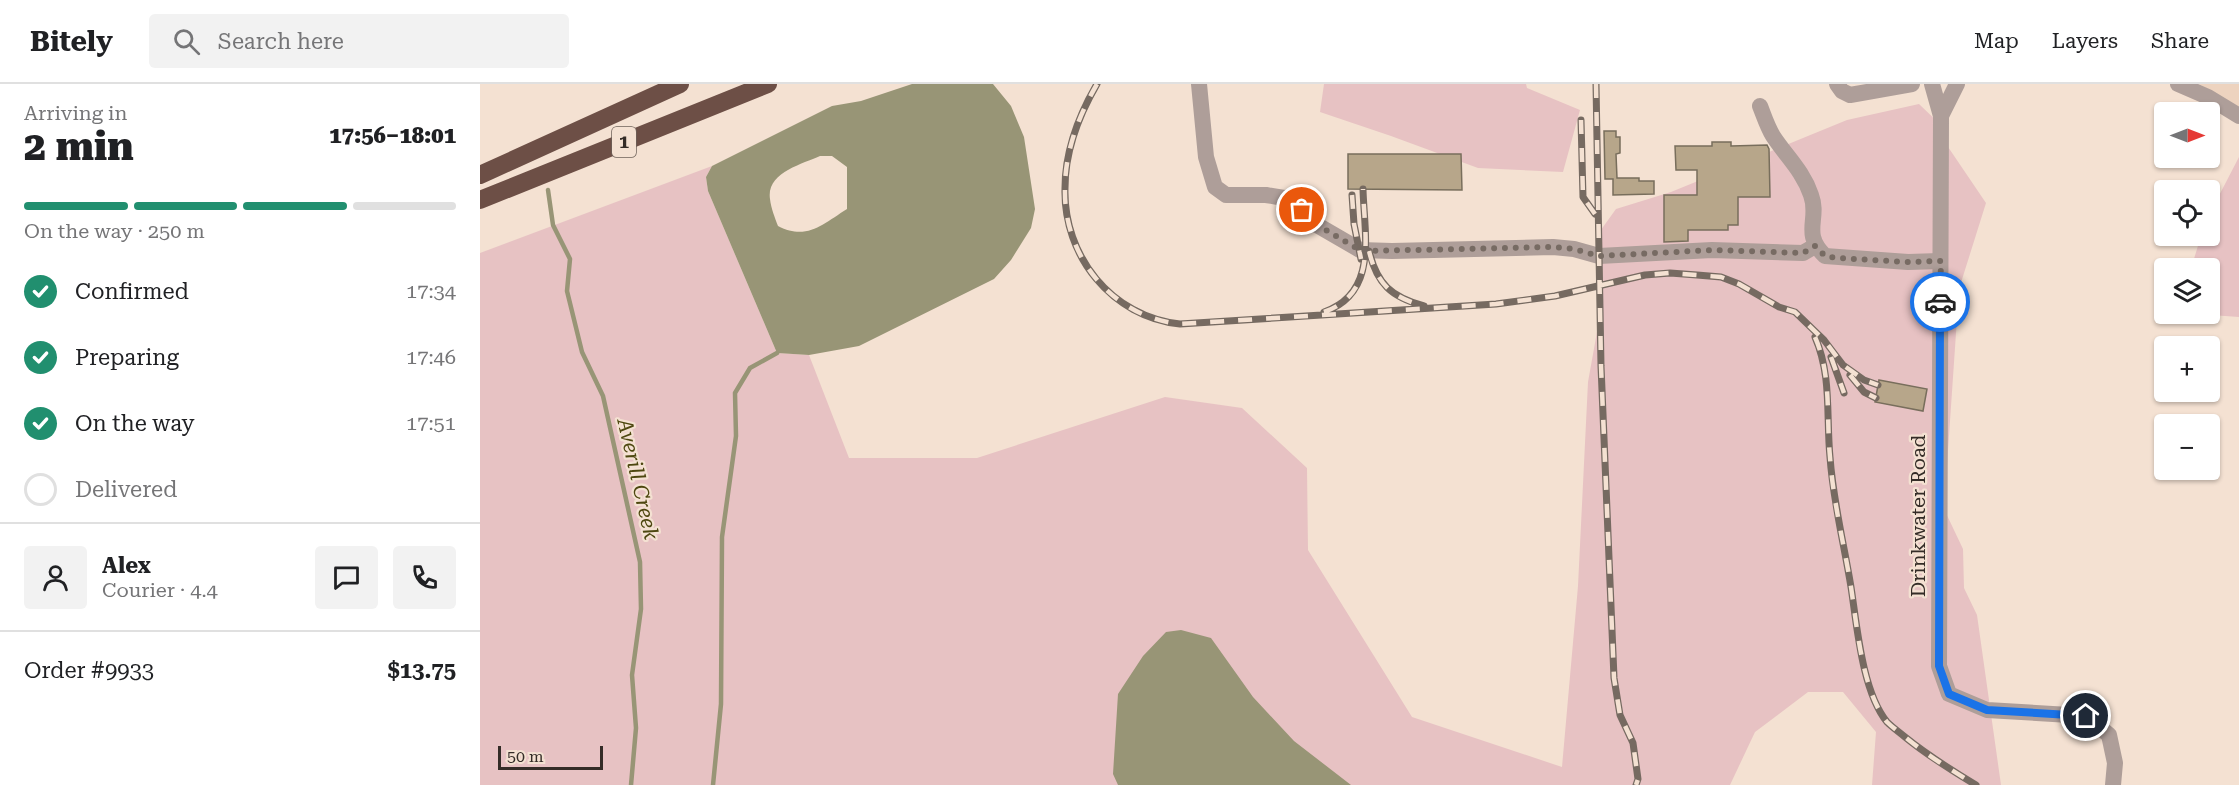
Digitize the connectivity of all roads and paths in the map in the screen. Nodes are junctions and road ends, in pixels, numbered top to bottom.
1 (680, 84) edge
2 (768, 84) edge
3 (1199, 84) edge
4 (1837, 84) edge
5 (1912, 84) edge
6 (1932, 84) edge
7 (1957, 84) edge
8 (2178, 84) edge
9 (1760, 105) dead end
10 (1941, 116) junction
11 (2239, 116) edge
12 (480, 175) edge
13 (480, 200) edge
14 (1815, 246) junction
15 (1941, 261) junction
16 (2114, 785) edge

1 - 12 highway, 1
2 - 13 highway, 1
3 - 14 street
4 - 5 street
6 - 10 street, Drinkwater Road
7 - 10 street, Drinkwater Road
8 - 11 street
9 - 14 street
10 - 15 street, Drinkwater Road
14 - 15 street
15 - 16 street, Drinkwater Road

